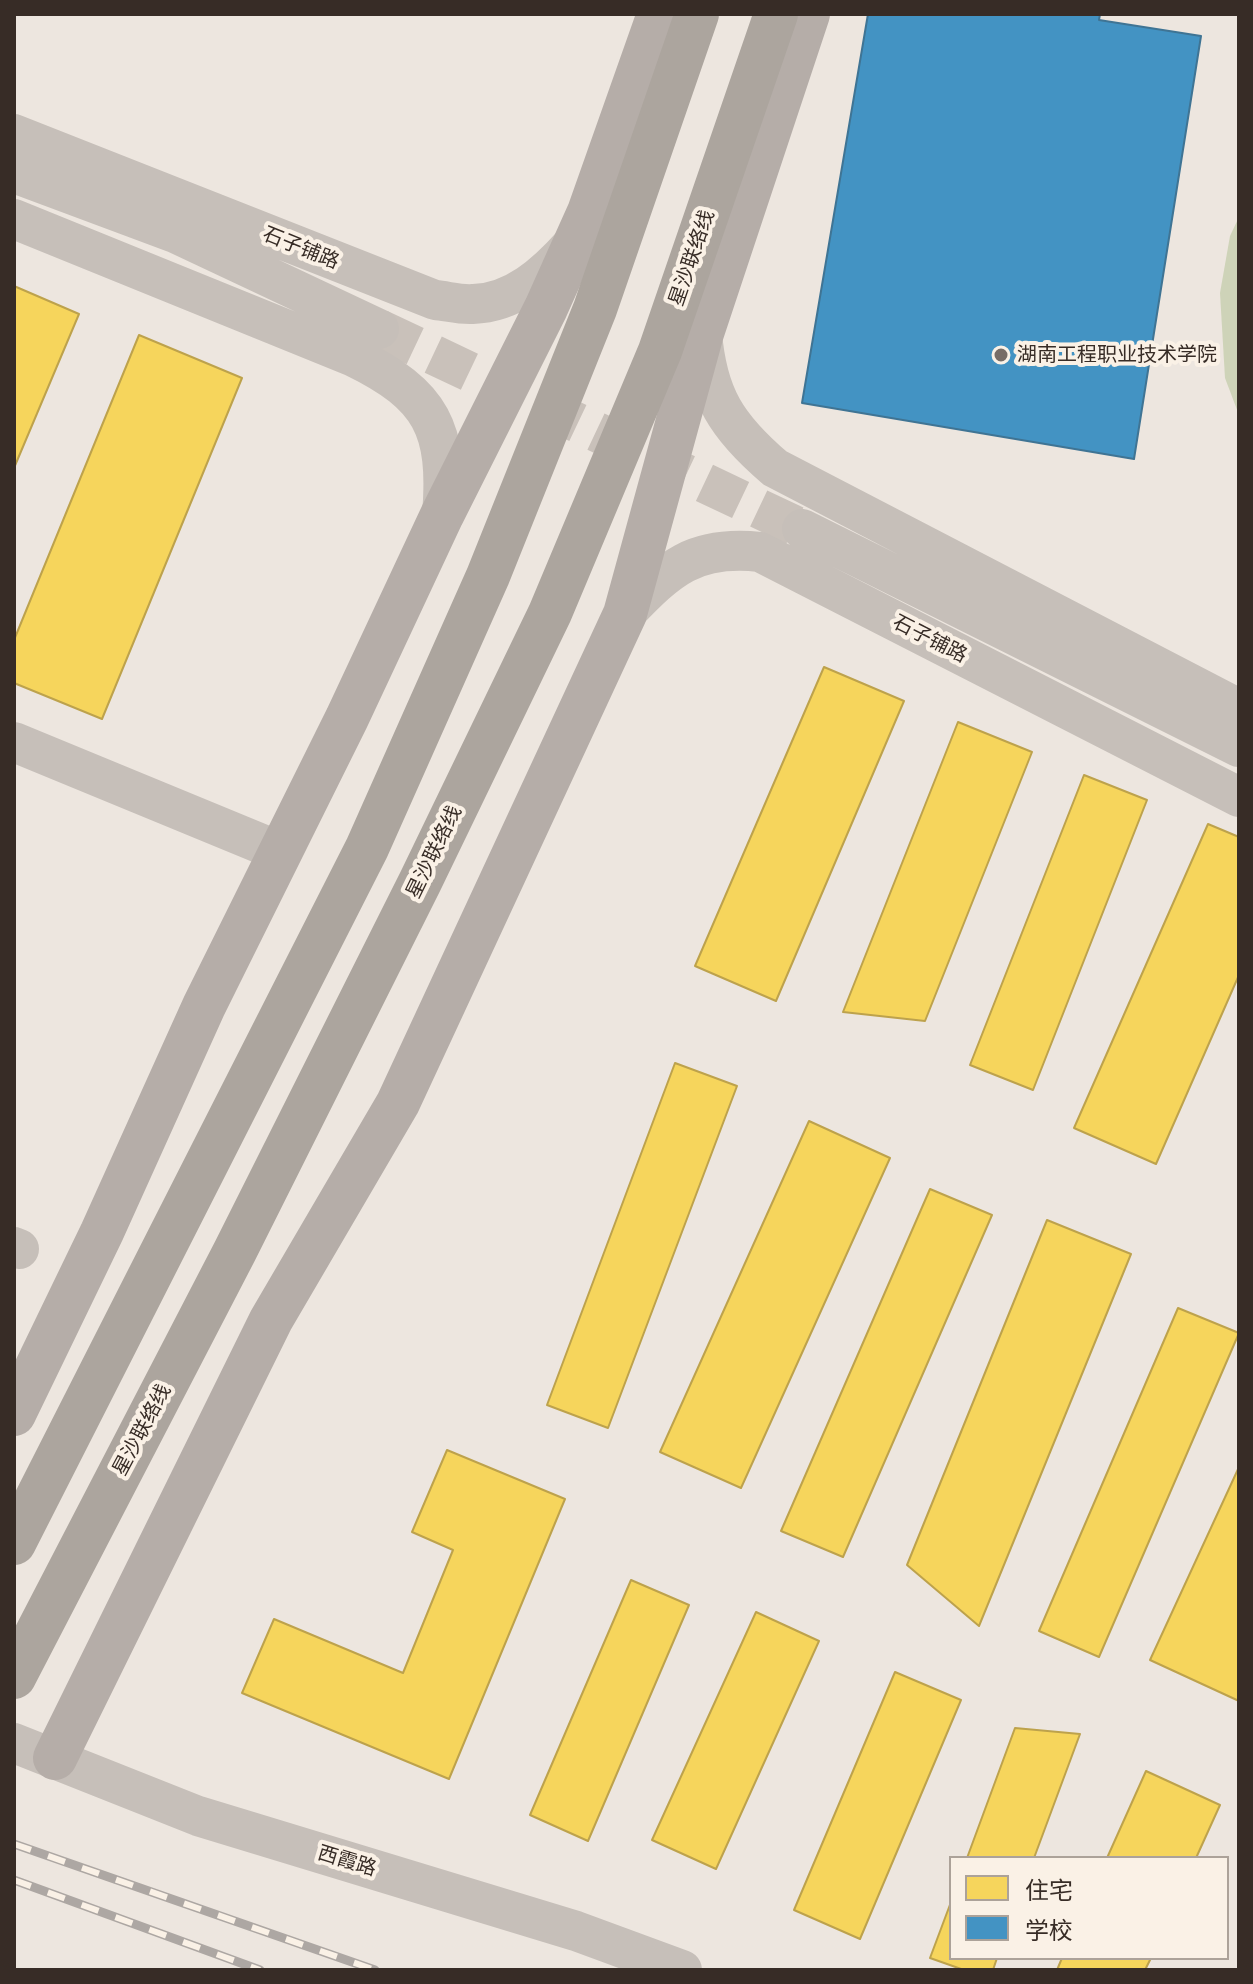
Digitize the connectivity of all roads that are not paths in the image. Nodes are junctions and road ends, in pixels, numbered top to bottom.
1 (659, 14) edge
2 (697, 14) edge
3 (776, 14) edge
4 (808, 14) edge
5 (14, 134) edge
6 (14, 173) edge
7 (14, 219) edge
8 (577, 239) junction
9 (379, 329) tunnel mouth
10 (702, 333) junction
11 (442, 515) junction
12 (802, 529) tunnel mouth
13 (625, 614) junction
14 (1239, 709) edge
15 (14, 742) edge
16 (1239, 747) edge
17 (1239, 797) edge
18 (281, 852) junction
19 (14, 1414) edge
20 (14, 1543) edge
21 (18, 1668) edge
22 (14, 1743) edge
23 (55, 1758) junction
24 (682, 1970) edge

1 - 8 main road
2 - 20 highway
3 - 21 highway, 星沙联络线
4 - 10 main road
5 - 8 street, 石子铺路
6 - 9 street, 石子铺路
7 - 11 street
8 - 11 main road
10 - 13 main road
10 - 14 street
11 - 18 main road
12 - 16 street, 石子铺路
13 - 17 street, 石子铺路
13 - 23 main road
15 - 18 street
18 - 19 main road
22 - 23 street, 西霞路
23 - 24 street, 西霞路

